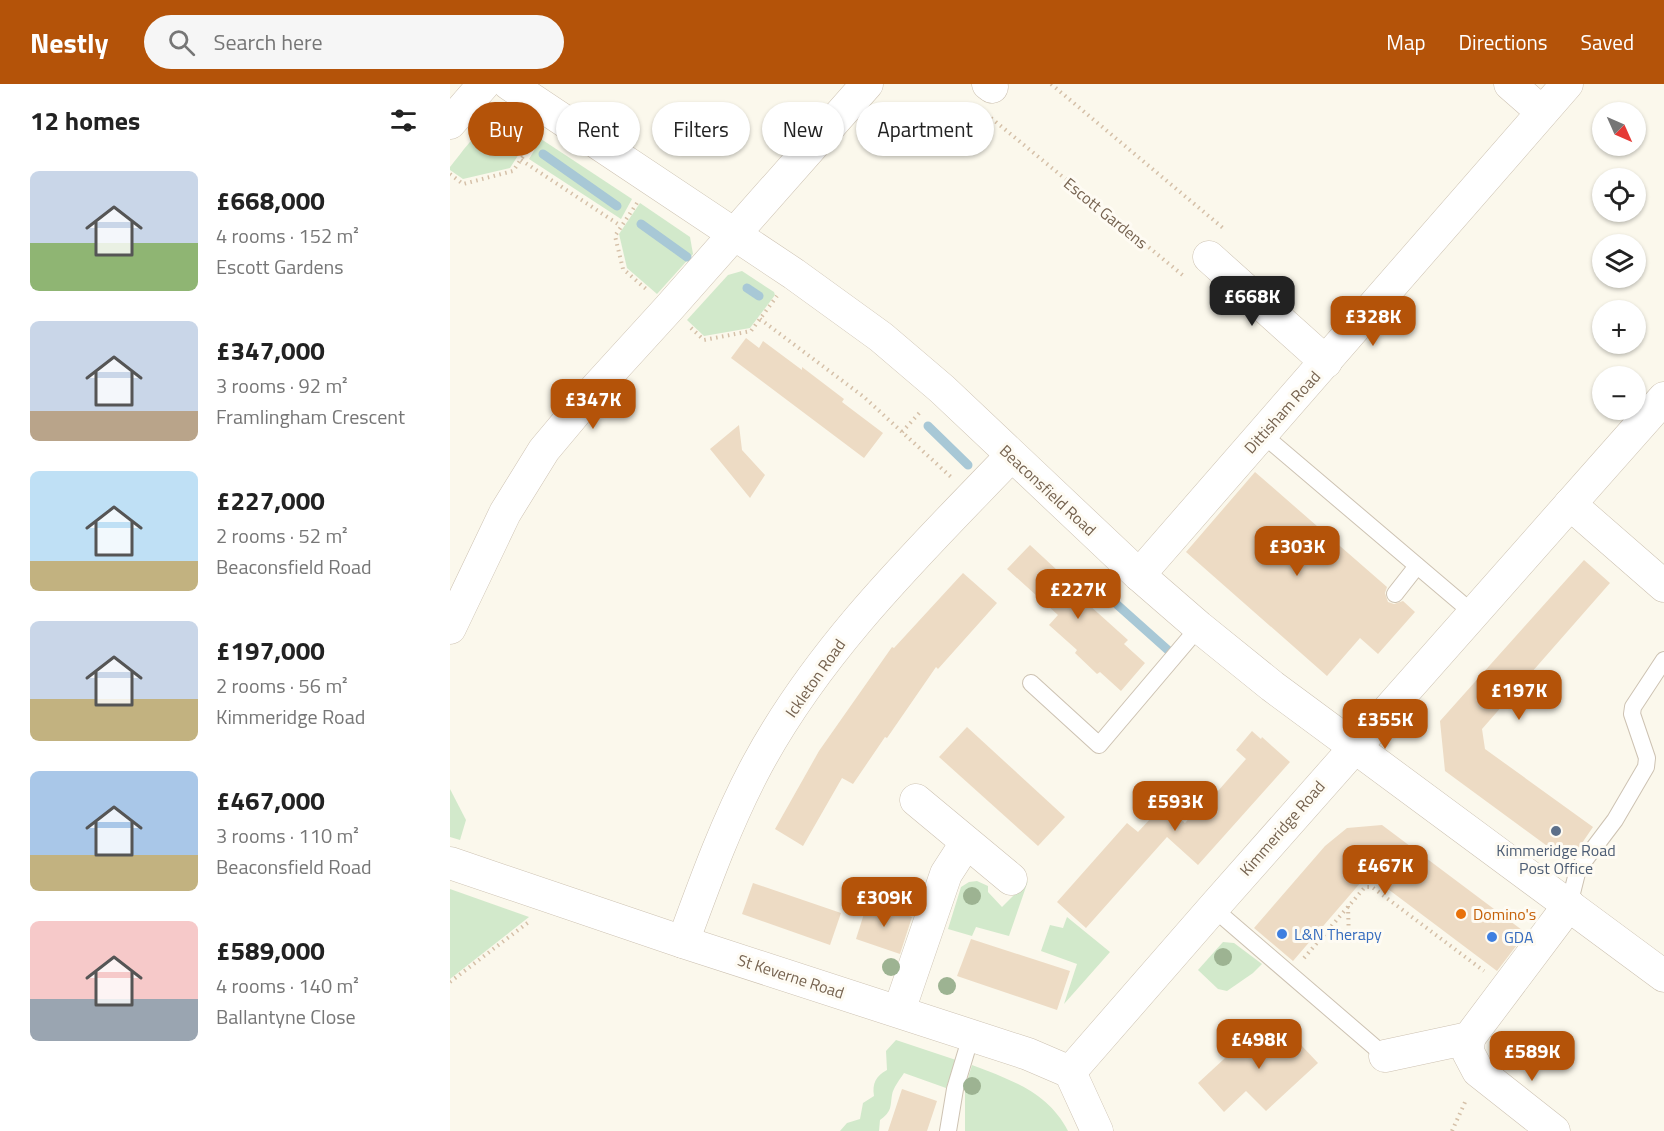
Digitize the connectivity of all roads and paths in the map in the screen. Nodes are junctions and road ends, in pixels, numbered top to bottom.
1 (484, 84) edge
2 (509, 84) edge
3 (867, 84) edge
4 (1051, 84) edge
5 (1510, 84) edge
6 (1567, 84) edge
7 (990, 86) edge
8 (1542, 112) junction
9 (450, 123) edge
10 (524, 156) edge
11 (521, 160) junction
12 (450, 174) edge
13 (641, 197) dead end
14 (621, 226) junction
15 (1226, 231) dead end
16 (734, 234) junction
17 (1209, 257) dead end
18 (1191, 283) dead end
19 (783, 288) dead end
20 (659, 300) junction
21 (760, 319) junction
22 (1326, 362) junction
23 (1664, 398) edge
24 (924, 409) dead end
25 (902, 432) junction
26 (1262, 434) junction
27 (1011, 456) junction
28 (954, 480) dead end
29 (1570, 504) junction
30 (1417, 566) junction
31 (1139, 575) junction
32 (1664, 586) edge
33 (1395, 594) dead end
34 (1474, 614) junction
35 (1199, 627) junction
36 (450, 628) edge
37 (1664, 660) edge
38 (1031, 683) dead end
39 (1355, 746) junction
40 (916, 800) dead end
41 (966, 843) junction
42 (450, 863) edge
43 (1011, 879) dead end
44 (1348, 906) junction
45 (1569, 906) junction
46 (1212, 908) junction
47 (535, 918) dead end
48 (1357, 940) dead end
49 (683, 942) junction
50 (1302, 961) dead end
51 (1490, 975) dead end
52 (1664, 976) edge
53 (450, 982) edge
54 (899, 1011) junction
55 (971, 1036) junction
56 (1469, 1038) junction
57 (1385, 1056) joint
58 (1070, 1072) junction
59 (948, 1131) edge
60 (1097, 1131) edge
61 (1554, 1131) edge

1 - 9 street
2 - 16 street, Beaconsfield Road
3 - 16 street
4 - 15 path
5 - 8 street
6 - 8 street, Dittisham Road
7 - 18 path, Escott Gardens
8 - 22 street, Dittisham Road
10 - 11 path
11 - 12 path
11 - 14 path
13 - 14 path
14 - 20 path
16 - 20 street
16 - 27 street, Beaconsfield Road
17 - 22 street
19 - 21 path
20 - 21 path
20 - 36 street
21 - 25 path
22 - 26 street, Dittisham Road
23 - 29 street, Kimmeridge Road
24 - 25 path
25 - 28 path
26 - 30 lane
26 - 31 street, Dittisham Road
27 - 31 street, Beaconsfield Road
27 - 49 street, Ickleton Road
29 - 32 street
29 - 34 street, Kimmeridge Road
30 - 33 lane
30 - 34 lane
31 - 35 street, Beaconsfield Road
34 - 39 street, Kimmeridge Road
35 - 38 lane
35 - 39 street, Beaconsfield Road
37 - 45 lane
39 - 45 street, Beaconsfield Road
39 - 46 street, Kimmeridge Road
40 - 41 street
41 - 43 street
41 - 54 street
42 - 49 street, St Keverne Road
44 - 48 path
44 - 50 path
44 - 51 path
45 - 52 street, Beaconsfield Road
45 - 56 street
46 - 57 lane
46 - 58 street, Kimmeridge Road
47 - 53 path
49 - 54 street, St Keverne Road
54 - 55 street, St Keverne Road
55 - 58 street, St Keverne Road
55 - 59 lane
56 - 57 street
56 - 61 street
58 - 60 street

